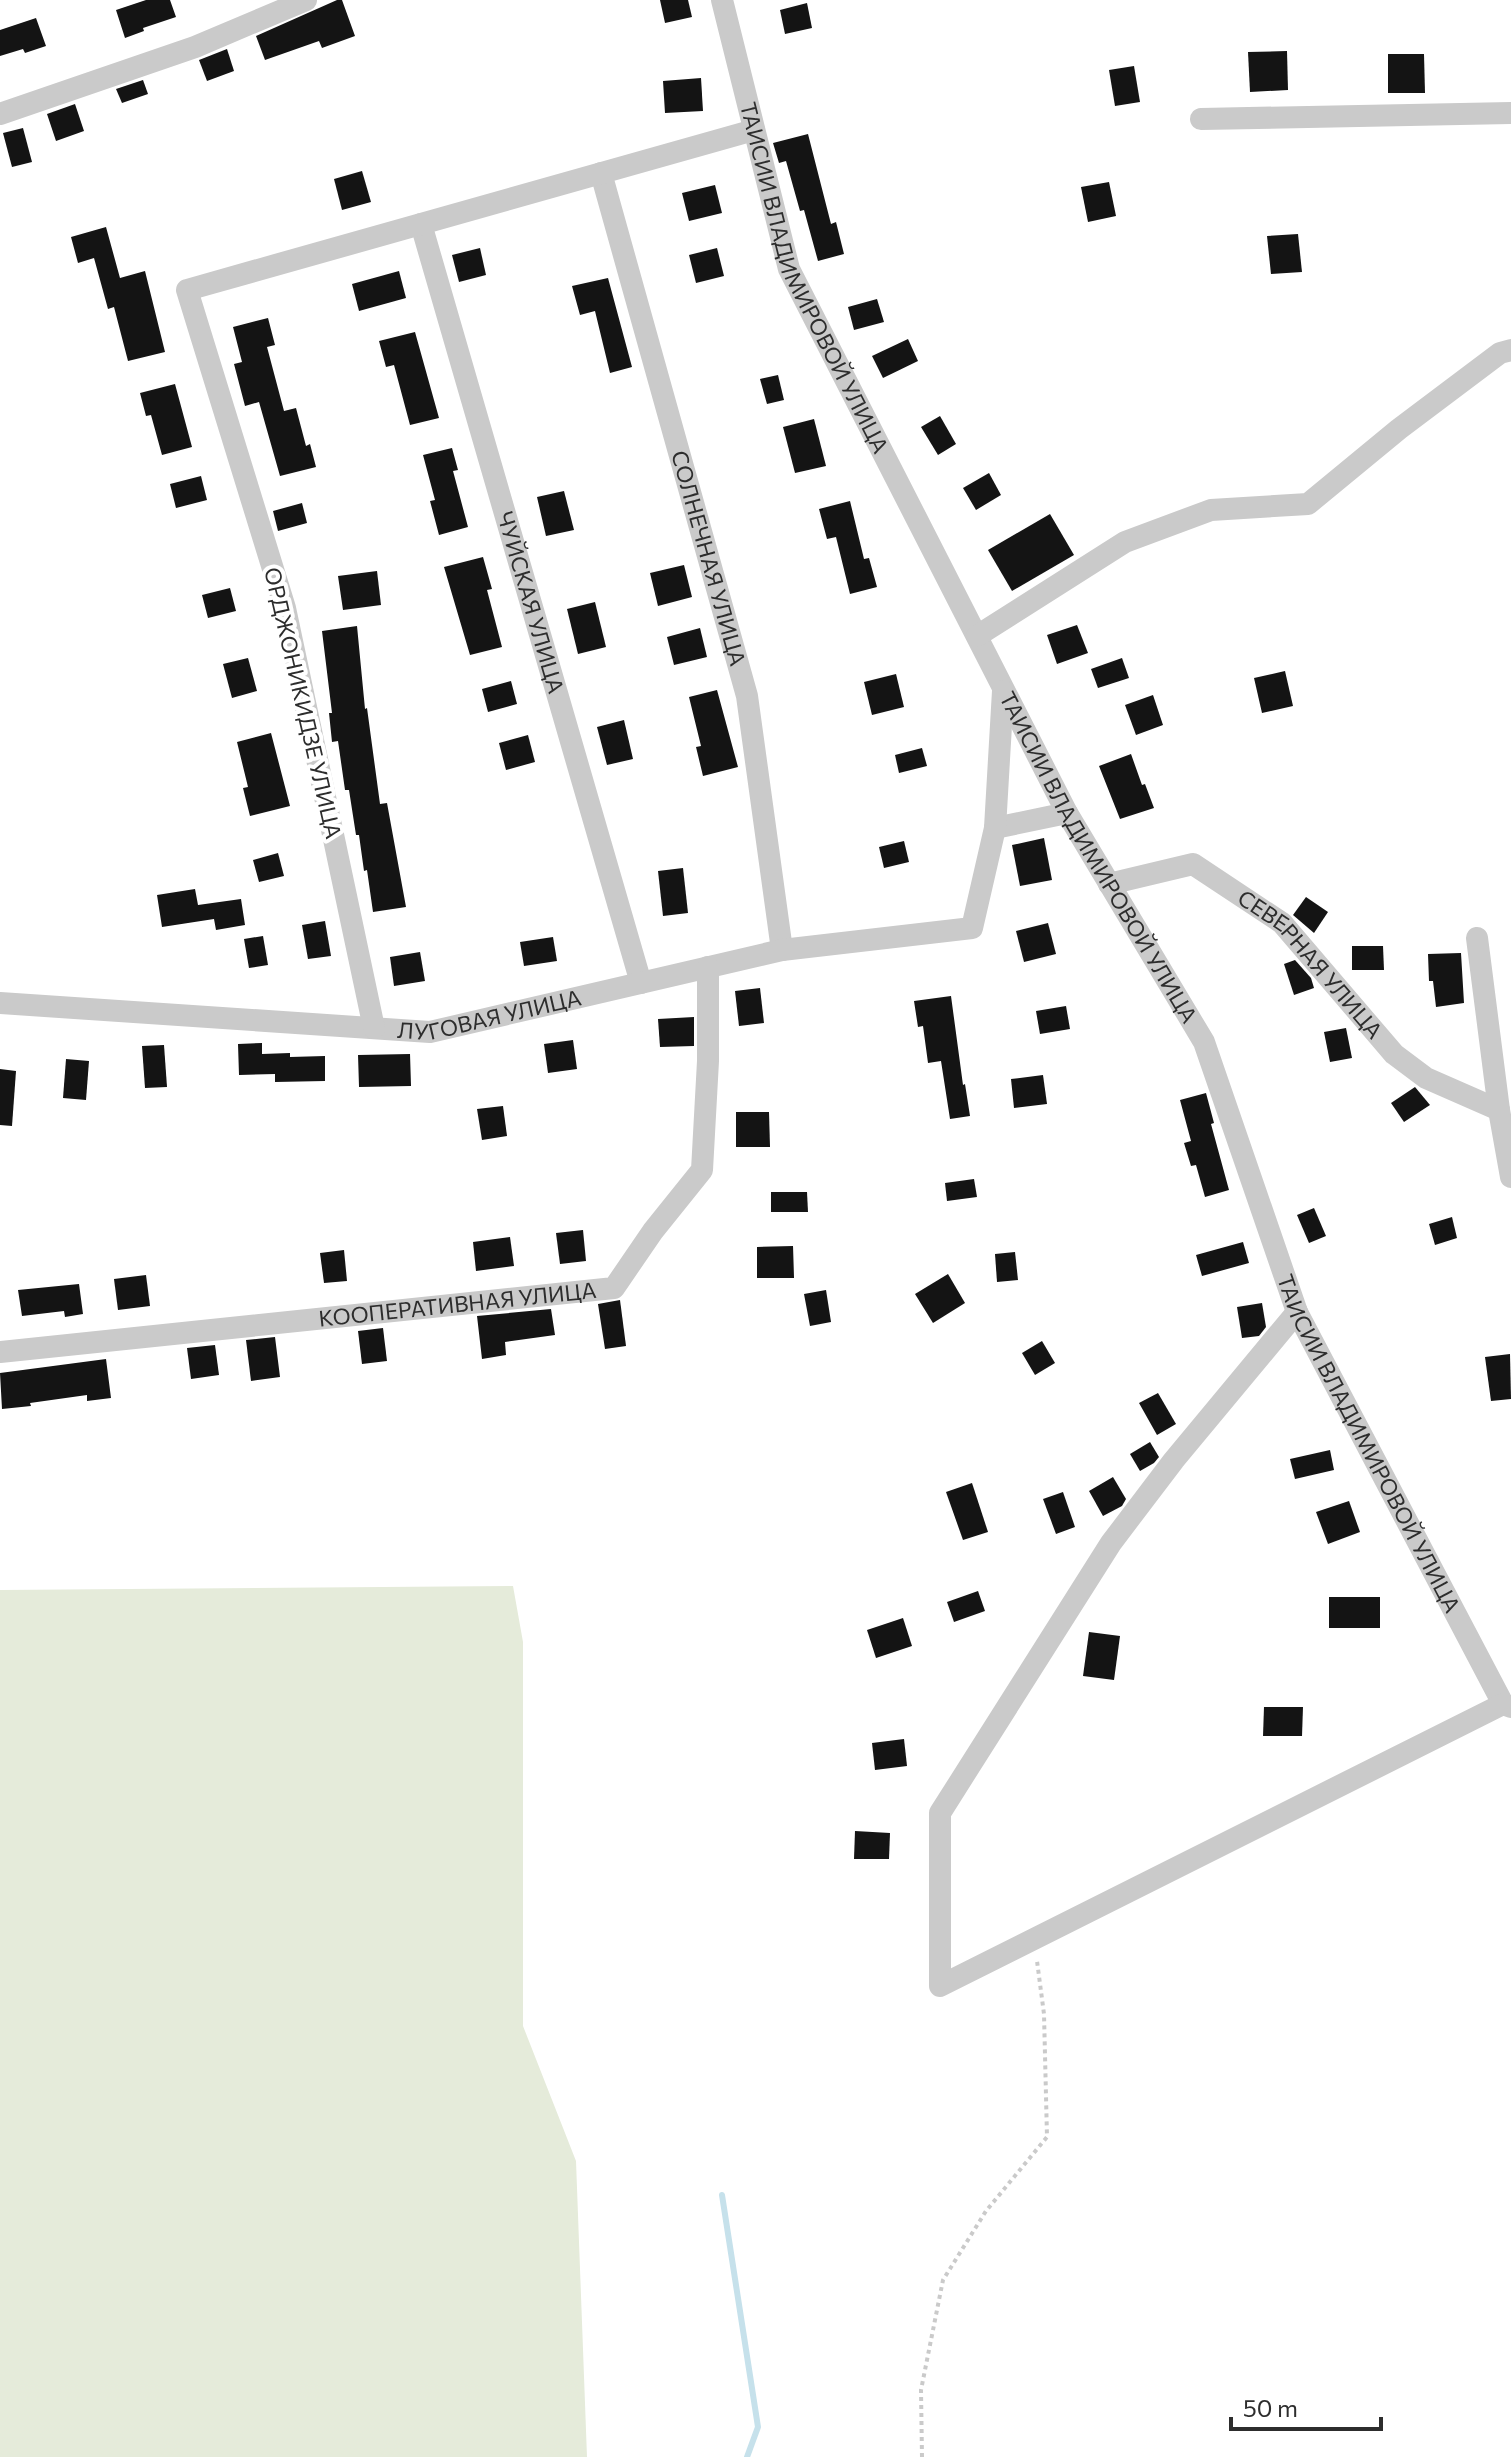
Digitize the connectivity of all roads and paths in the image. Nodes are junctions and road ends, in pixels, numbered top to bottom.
1 (306, 0) edge
2 (722, 0) edge
3 (1511, 113) edge
4 (0, 114) edge
5 (1201, 119) dead end
6 (754, 130) junction
7 (601, 173) junction
8 (421, 224) junction
9 (1511, 350) edge
10 (977, 636) junction
11 (1004, 689) junction
12 (1067, 813) junction
13 (995, 828) junction
14 (1109, 884) junction
15 (1477, 938) dead end
16 (782, 950) junction
17 (708, 967) junction
18 (641, 983) junction
19 (0, 1003) edge
20 (374, 1028) junction
21 (1499, 1110) junction
22 (1511, 1177) edge
23 (1297, 1312) junction
24 (0, 1352) edge
25 (1507, 1706) edge
26 (1034, 1939) junction
27 (922, 2457) edge

1 - 4 street
2 - 6 street, ТАИСИИ ВЛАДИМИРОВОЙ УЛИЦА
3 - 5 street
6 - 7 street
6 - 10 street, ТАИСИИ ВЛАДИМИРОВОЙ УЛИЦА
7 - 8 street
7 - 16 street, СОЛНЕЧНАЯ УЛИЦА
8 - 18 street, ЧУЙСКАЯ УЛИЦА
8 - 20 street, ОРДЖОНИКИДЗЕ УЛИЦА
9 - 10 street
10 - 11 street, ТАИСИИ ВЛАДИМИРОВОЙ УЛИЦА
11 - 12 street, ТАИСИИ ВЛАДИМИРОВОЙ УЛИЦА
11 - 13 street
12 - 13 street
12 - 14 street, ТАИСИИ ВЛАДИМИРОВОЙ УЛИЦА
13 - 16 street, ЛУГОВАЯ УЛИЦА
14 - 21 street, СЕВЕРНАЯ УЛИЦА
14 - 23 street, ТАИСИИ ВЛАДИМИРОВОЙ УЛИЦА
15 - 21 street
16 - 17 street, ЛУГОВАЯ УЛИЦА
17 - 18 street, ЛУГОВАЯ УЛИЦА
17 - 24 street, КООПЕРАТИВНАЯ УЛИЦА
18 - 20 street, ЛУГОВАЯ УЛИЦА
19 - 20 street, ЛУГОВАЯ УЛИЦА
21 - 22 street
23 - 25 street, ТАИСИИ ВЛАДИМИРОВОЙ УЛИЦА
23 - 26 street
25 - 26 street
26 - 27 path

